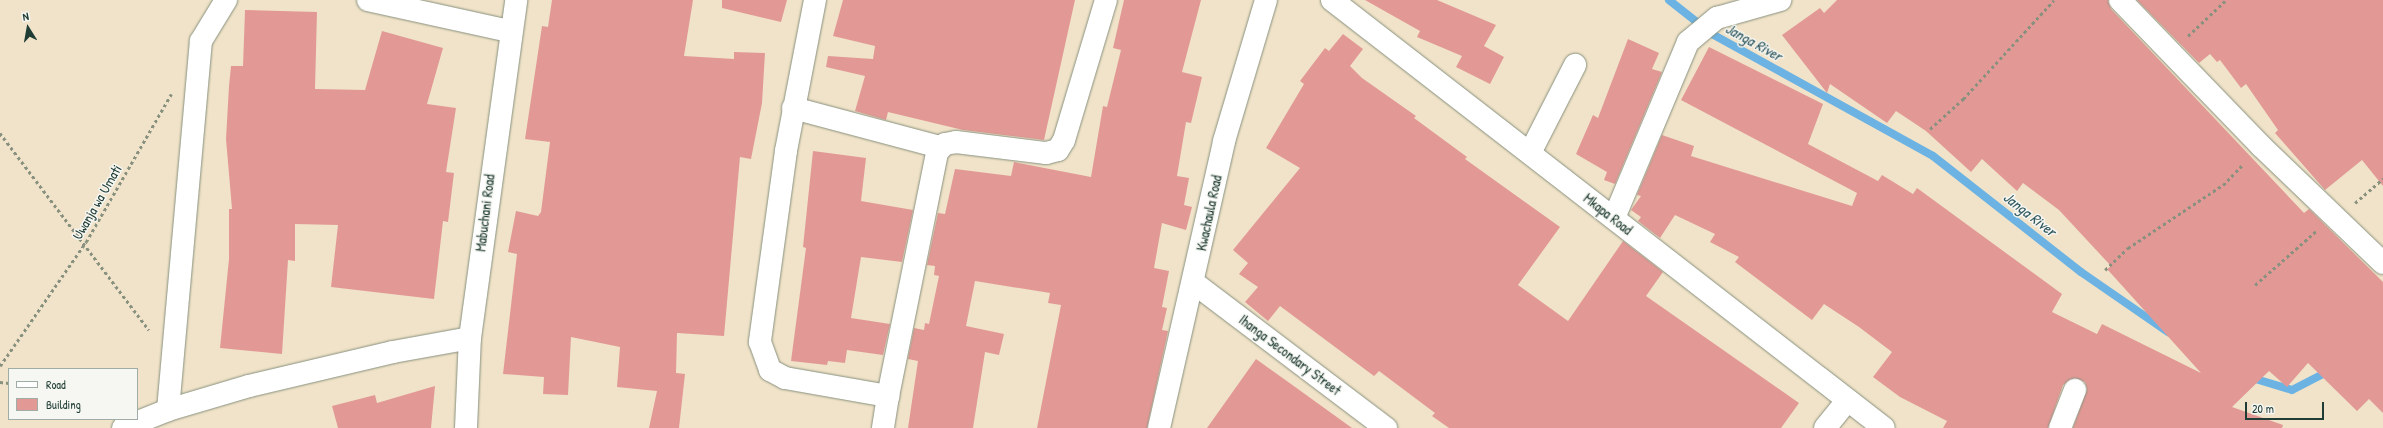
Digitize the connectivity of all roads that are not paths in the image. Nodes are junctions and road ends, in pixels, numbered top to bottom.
1 (226, 0) edge
2 (368, 0) edge
3 (516, 0) edge
4 (815, 0) edge
5 (1106, 0) edge
6 (1266, 0) edge
7 (1332, 0) edge
8 (1780, 0) edge
9 (2120, 0) edge
10 (509, 31) junction
11 (1575, 65) dead end
12 (793, 108) junction
13 (940, 147) junction
14 (1530, 153) junction
15 (1614, 218) junction
16 (2383, 263) edge
17 (1194, 283) junction
18 (470, 338) junction
19 (2075, 390) dead end
20 (888, 396) junction
21 (1848, 400) junction
22 (168, 410) junction
23 (123, 428) edge
24 (466, 428) edge
25 (883, 428) edge
26 (1158, 428) edge
27 (1386, 428) edge
28 (1825, 428) edge
29 (1884, 428) edge
30 (2060, 428) edge

1 - 22 street
2 - 10 street
3 - 10 street, Mabuchani Road
4 - 12 street
5 - 13 street
6 - 17 street, Kwachaula Road
7 - 14 street, Mkapa Road
8 - 15 street
9 - 16 street
10 - 18 street, Mabuchani Road
11 - 14 street
12 - 13 street
12 - 20 street
13 - 20 street
14 - 15 street, Mkapa Road
15 - 21 street, Mkapa Road
17 - 26 street, Kwachaula Road
17 - 27 street, Ihanga Secondary Street
18 - 22 street
18 - 24 street, Mabuchani Road
19 - 30 street
20 - 25 street
21 - 28 street
21 - 29 street, Mkapa Road
22 - 23 street

